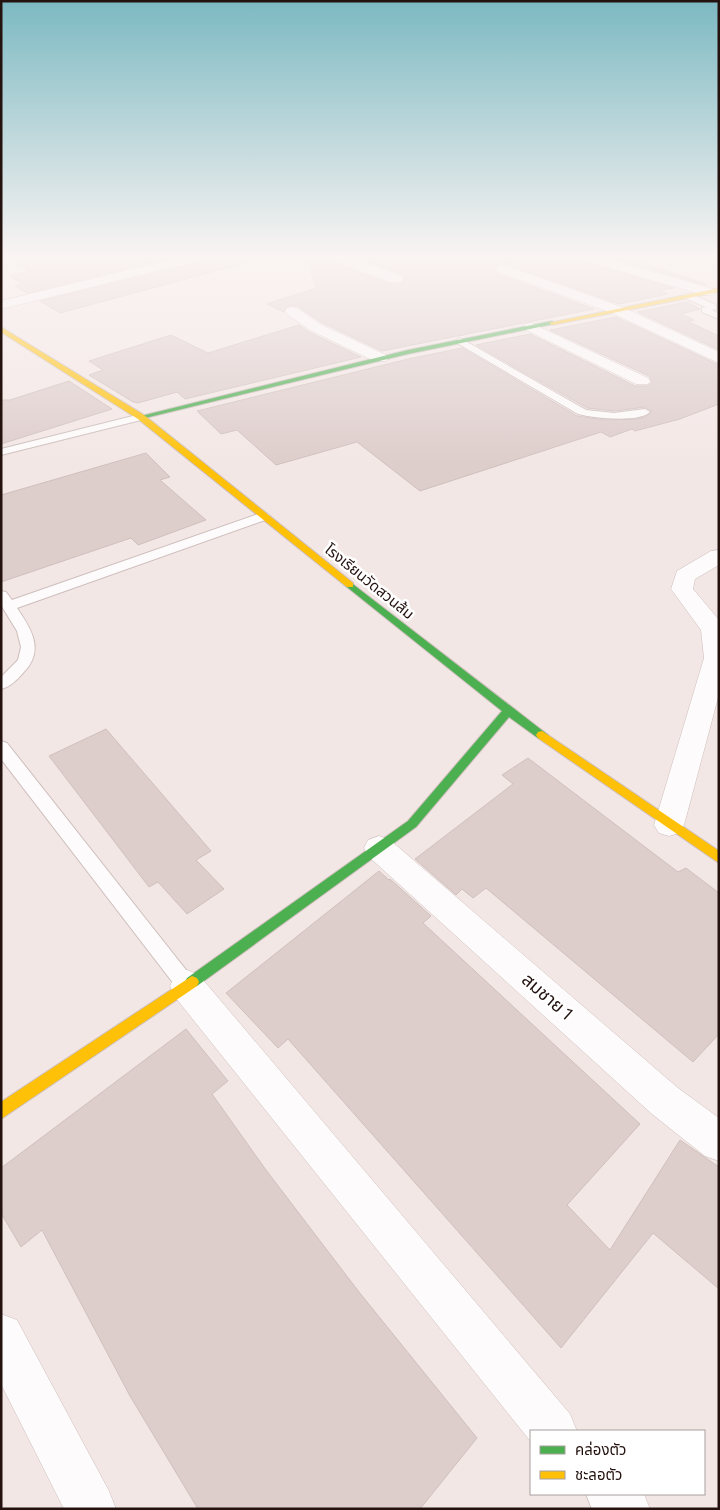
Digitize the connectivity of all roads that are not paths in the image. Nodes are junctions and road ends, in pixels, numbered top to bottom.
1 (311, 324) edge
2 (544, 324) edge
3 (648, 324) edge
4 (531, 327) junction
5 (1, 328) edge
6 (460, 341) junction
7 (380, 358) junction
8 (719, 358) edge
9 (642, 381) dead end
10 (645, 412) dead end
11 (141, 418) junction
12 (1, 452) edge
13 (264, 516) junction
14 (719, 556) edge
15 (5, 600) edge
16 (1, 684) edge
17 (508, 711) junction
18 (1, 747) edge
19 (669, 825) junction
20 (379, 848) junction
21 (719, 858) edge
22 (187, 986) junction
23 (1, 1111) edge
24 (719, 1142) edge
25 (1, 1336) edge
26 (552, 1430) edge
27 (613, 1495) edge
28 (91, 1509) edge
29 (626, 1509) edge

1 - 7 street
2 - 4 street
3 - 8 street
4 - 6 street
4 - 9 street
5 - 11 street, โรงเรียนวัดสวนส้ม
6 - 7 street
6 - 10 lane
7 - 11 street
11 - 12 lane
11 - 13 street, โรงเรียนวัดสวนส้ม
13 - 15 lane
13 - 17 street, โรงเรียนวัดสวนส้ม
14 - 19 street
15 - 16 lane
17 - 19 street, โรงเรียนวัดสวนส้ม
17 - 20 street
18 - 22 lane
19 - 21 street, โรงเรียนวัดสวนส้ม
20 - 22 street
20 - 24 street, สมชาย 1
22 - 23 street
22 - 26 street
25 - 28 street
27 - 29 street

